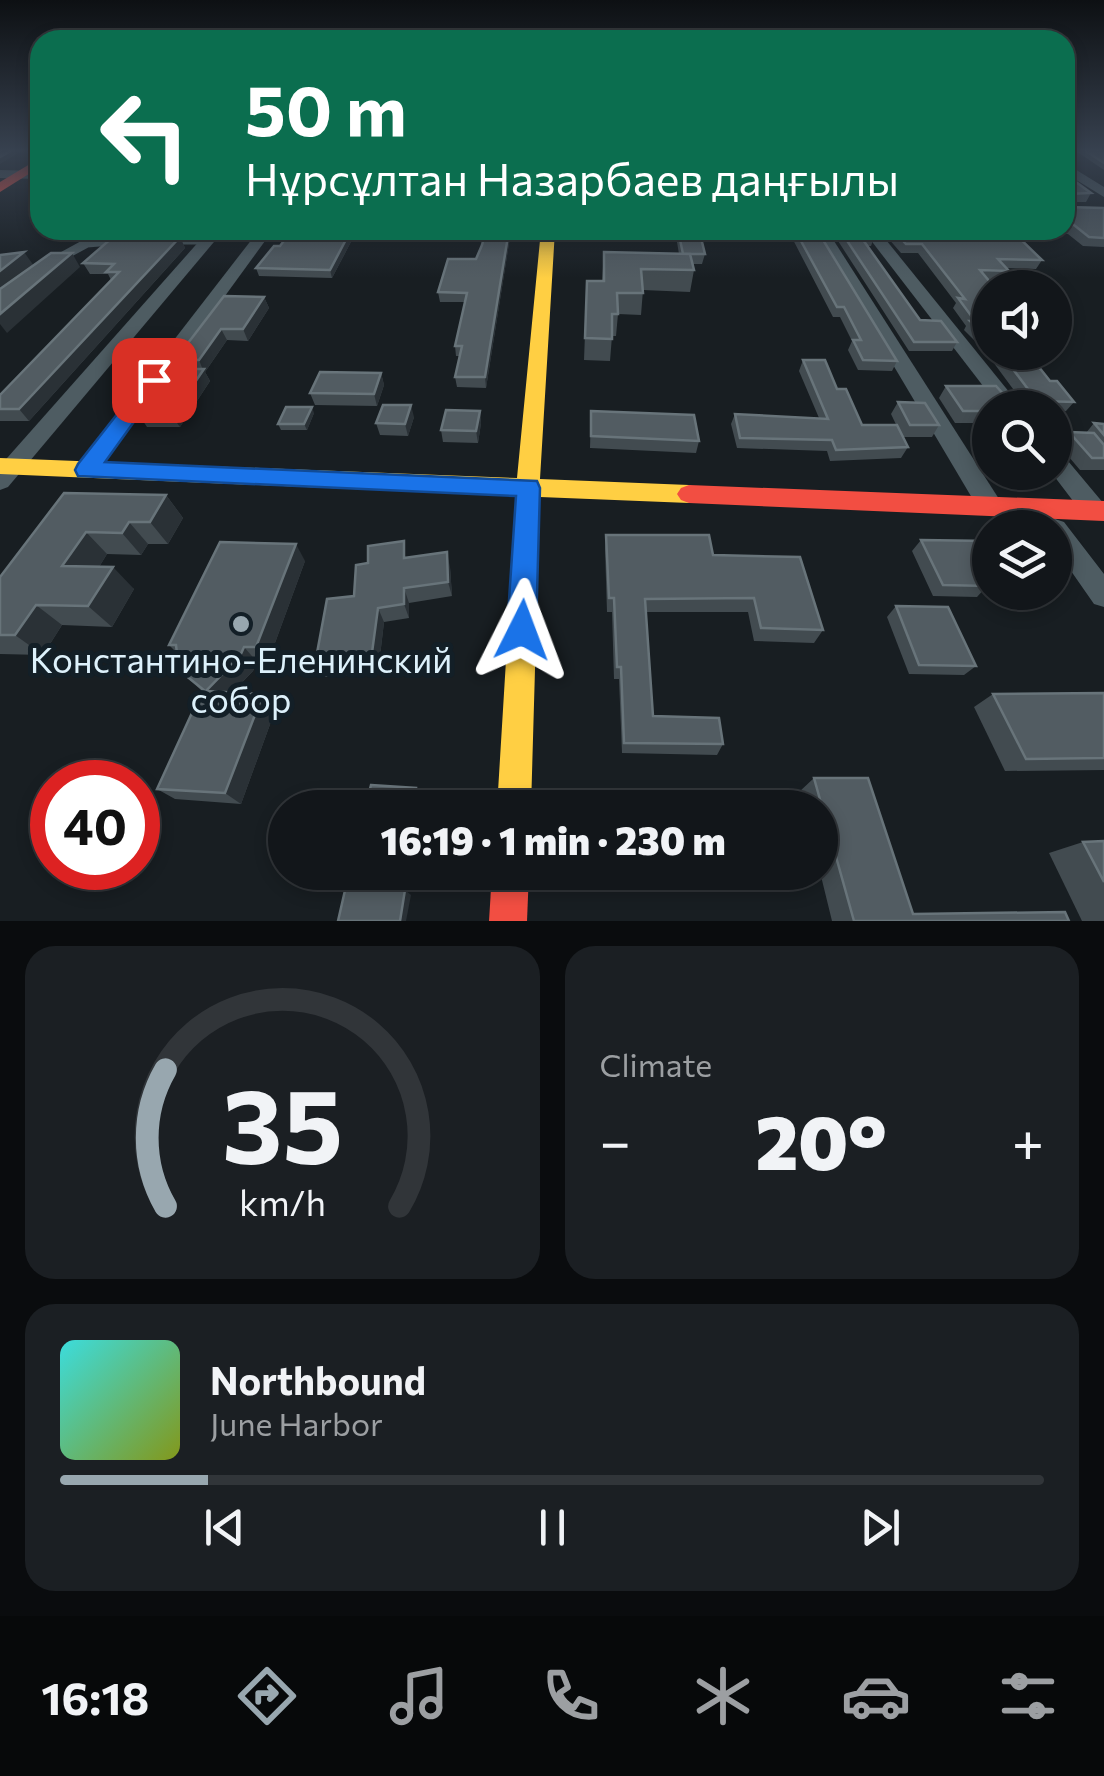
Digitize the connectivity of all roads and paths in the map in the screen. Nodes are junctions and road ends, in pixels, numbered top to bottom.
1 (1084, 194) edge
2 (1104, 194) edge
3 (134, 240) edge
4 (209, 240) edge
5 (258, 240) edge
6 (547, 240) edge
7 (826, 240) edge
8 (878, 240) edge
9 (46, 267) edge
10 (998, 390) edge
11 (86, 470) junction
12 (4, 472) edge
13 (1072, 480) edge
14 (528, 488) junction
15 (990, 506) junction
16 (1005, 510) edge
17 (1099, 511) edge
18 (1072, 517) edge
19 (1072, 552) edge
20 (1104, 595) edge
21 (515, 790) edge
22 (509, 890) edge
23 (508, 921) edge

1 - 2 street
3 - 9 lane
4 - 12 street
5 - 11 street
6 - 14 main road
7 - 15 street
8 - 10 street
11 - 12 main road
11 - 14 main road
13 - 17 street
14 - 15 main road
14 - 21 main road
15 - 16 main road
17 - 18 main road
19 - 20 street
22 - 23 main road

